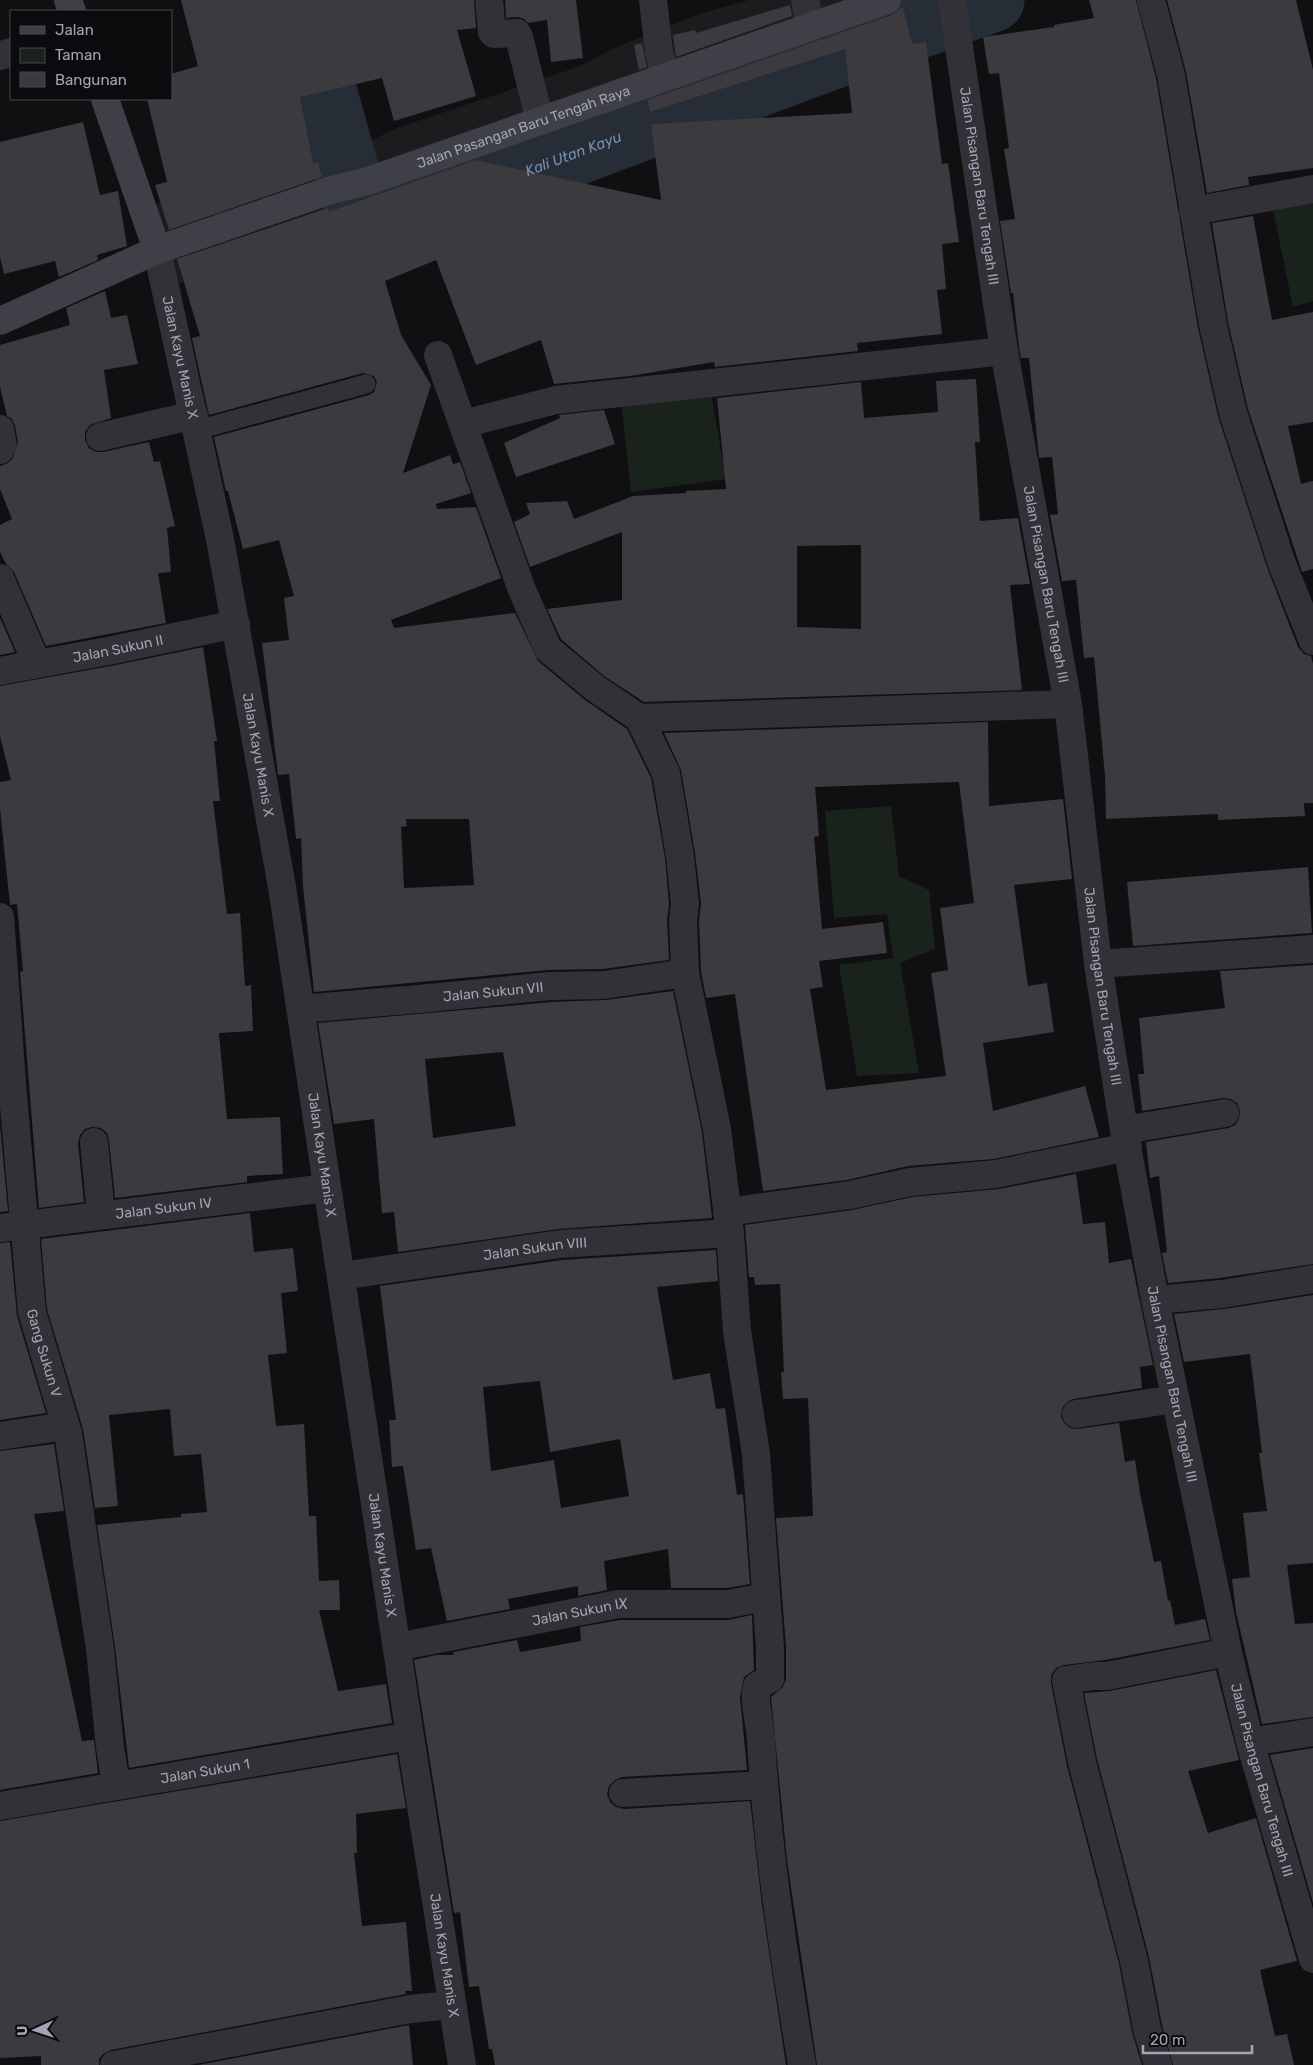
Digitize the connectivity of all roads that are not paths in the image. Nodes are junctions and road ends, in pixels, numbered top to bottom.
1 (489, 0) edge
2 (653, 0) edge
3 (804, 0) edge
4 (887, 0) edge
5 (1151, 0) edge
6 (954, 9) edge
7 (810, 26) junction
8 (666, 77) junction
9 (105, 100) edge
10 (540, 121) junction
11 (1313, 189) edge
12 (1193, 211) junction
13 (157, 250) junction
14 (0, 321) edge
15 (1004, 351) junction
16 (438, 355) dead end
17 (366, 384) dead end
18 (195, 422) junction
19 (463, 424) junction
20 (0, 429) edge
21 (100, 437) dead end
22 (0, 450) edge
23 (0, 578) edge
24 (236, 624) junction
25 (1313, 641) edge
26 (37, 664) junction
27 (0, 671) edge
28 (1068, 704) junction
29 (639, 718) junction
30 (0, 917) edge
31 (1313, 949) edge
32 (1098, 964) junction
33 (685, 973) junction
34 (300, 1009) junction
35 (1225, 1113) dead end
36 (1126, 1138) junction
37 (94, 1142) dead end
38 (327, 1188) junction
39 (102, 1214) junction
40 (729, 1222) junction
41 (13, 1226) edge
42 (341, 1276) junction
43 (1313, 1279) edge
44 (1155, 1300) junction
45 (1175, 1399) junction
46 (1076, 1414) dead end
47 (65, 1426) junction
48 (0, 1436) edge
49 (766, 1597) junction
50 (397, 1647) junction
51 (1228, 1652) junction
52 (1313, 1732) edge
53 (410, 1736) junction
54 (1250, 1742) junction
55 (763, 1784) junction
56 (116, 1785) junction
57 (623, 1792) dead end
58 (0, 1806) edge
59 (1313, 1959) edge
60 (452, 2005) junction
61 (114, 2065) edge
62 (462, 2065) edge
63 (802, 2065) edge
64 (1158, 2065) edge

1 - 10 street
2 - 8 street
3 - 7 street
4 - 7 street, Jalan Pasangan Baru Tengah Raya
5 - 12 street
6 - 15 street, Jalan Pisangan Baru Tengah III
7 - 8 street, Jalan Pasangan Baru Tengah Raya
8 - 10 street, Jalan Pasangan Baru Tengah Raya
9 - 13 street
10 - 13 street, Jalan Pasangan Baru Tengah Raya
11 - 12 street
12 - 25 street
13 - 14 street, Jalan Pasangan Baru Tengah Raya
13 - 18 street, Jalan Kayu Manis X
15 - 19 street
15 - 28 street, Jalan Pisangan Baru Tengah III
16 - 19 street
17 - 18 lane
18 - 21 street
18 - 24 street, Jalan Kayu Manis X
19 - 29 street
20 - 22 street
23 - 26 street
24 - 26 street, Jalan Sukun II
24 - 34 street, Jalan Kayu Manis X
26 - 27 street, Jalan Sukun II
28 - 29 street
28 - 32 street, Jalan Pisangan Baru Tengah III
29 - 33 street
30 - 41 street, Gang Sukun V
31 - 32 street
32 - 36 street, Jalan Pisangan Baru Tengah III
33 - 34 street, Jalan Sukun VII
33 - 40 street
34 - 38 street, Jalan Kayu Manis X
35 - 36 street, Jalan Sukun VIII
36 - 40 street, Jalan Sukun VIII
36 - 44 street, Jalan Pisangan Baru Tengah III
37 - 39 street
38 - 39 street, Jalan Sukun IV
38 - 42 street, Jalan Kayu Manis X
39 - 41 street, Jalan Sukun IV
40 - 42 street, Jalan Sukun VIII
40 - 49 street
41 - 47 street, Gang Sukun V
42 - 50 street, Jalan Kayu Manis X
43 - 44 street
44 - 45 street, Jalan Pisangan Baru Tengah III
45 - 46 street
45 - 51 street, Jalan Pisangan Baru Tengah III
47 - 48 street
47 - 56 street, Gang Sukun V
49 - 50 street, Jalan Sukun IX
49 - 55 street
50 - 53 street, Jalan Kayu Manis X
51 - 54 street, Jalan Pisangan Baru Tengah III
51 - 64 street
52 - 54 street
53 - 56 street, Jalan Sukun 1
53 - 60 street, Jalan Kayu Manis X
54 - 59 street, Jalan Pisangan Baru Tengah III
55 - 57 street
55 - 63 street
56 - 58 street, Jalan Sukun 1
60 - 61 street
60 - 62 street, Jalan Kayu Manis X

